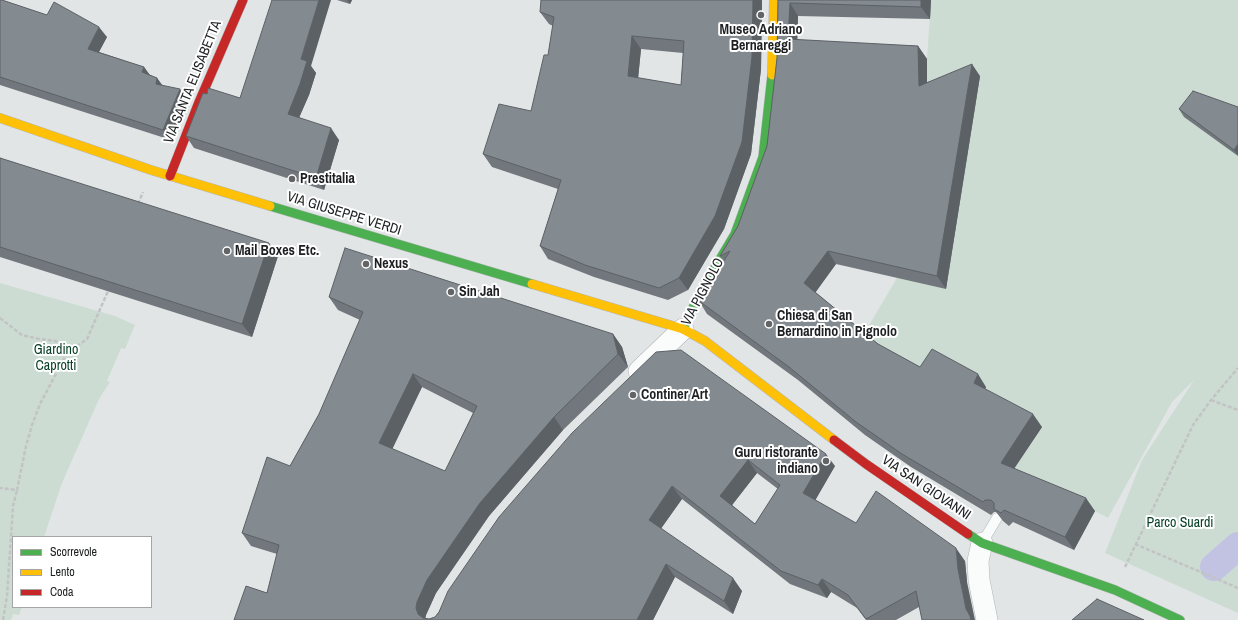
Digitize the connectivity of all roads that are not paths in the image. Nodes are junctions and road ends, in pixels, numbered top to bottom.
1 (243, 0) edge
2 (774, 0) edge
3 (0, 118) edge
4 (170, 176) junction
5 (683, 329) junction
6 (625, 384) edge
7 (997, 518) edge
8 (982, 543) junction
9 (988, 620) edge
10 (1180, 620) edge

1 - 4 street, VIA SANTA ELISABETTA
2 - 5 street, VIA PIGNOLO
3 - 4 street, VIA GIUSEPPE VERDI
4 - 5 street, VIA GIUSEPPE VERDI
5 - 6 street, VIA PIGNOLO
5 - 8 street, VIA SAN GIOVANNI
7 - 8 lane
8 - 9 street
8 - 10 street, VIA SAN GIOVANNI

